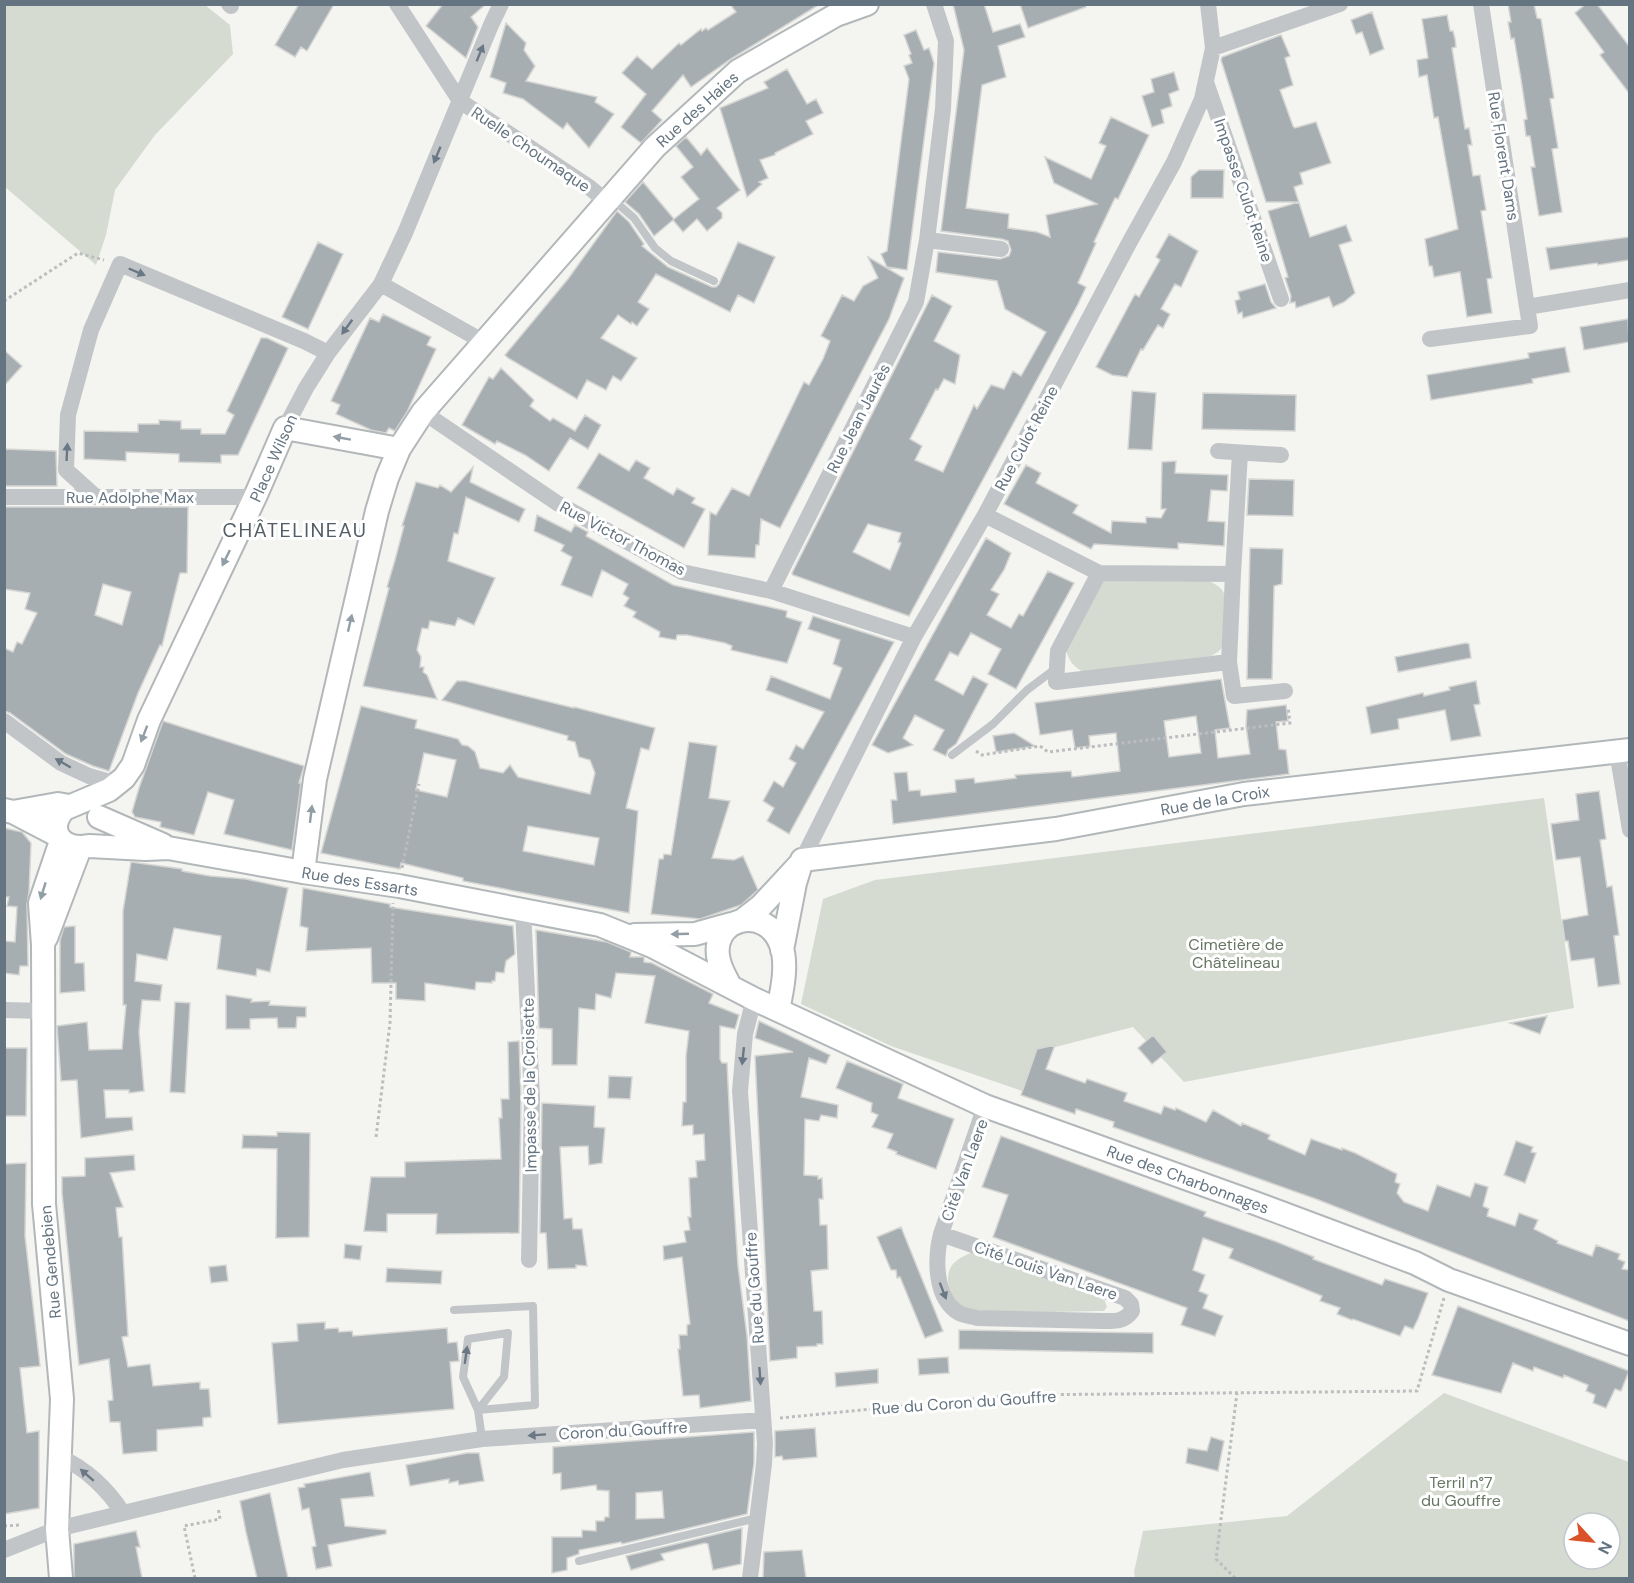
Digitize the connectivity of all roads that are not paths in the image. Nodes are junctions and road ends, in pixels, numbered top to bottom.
1 (397, 4) edge
2 (501, 4) edge
3 (867, 4) edge
4 (934, 4) edge
5 (1208, 4) edge
6 (1340, 4) edge
7 (1481, 4) edge
8 (1213, 48) junction
9 (1206, 81) junction
10 (460, 101) junction
11 (609, 200) junction
12 (927, 240) junction
13 (1001, 249) dead end
14 (714, 281) dead end
15 (381, 284) junction
16 (1629, 290) edge
17 (1281, 299) dead end
18 (1527, 307) junction
19 (1430, 339) dead end
20 (484, 342) junction
21 (328, 353) junction
22 (423, 412) junction
23 (285, 428) junction
24 (399, 449) junction
25 (1218, 451) dead end
26 (1240, 453) junction
27 (1281, 455) dead end
28 (4, 497) edge
29 (96, 497) junction
30 (255, 497) junction
31 (985, 515) junction
32 (1099, 573) junction
33 (1233, 574) junction
34 (771, 591) junction
35 (914, 637) junction
36 (1229, 662) junction
37 (1057, 668) junction
38 (1285, 691) road end
39 (4, 721) edge
40 (1623, 751) edge
41 (952, 755) dead end
42 (117, 784) junction
43 (75, 805) junction
44 (9, 811) edge
45 (99, 817) junction
46 (1629, 830) edge
47 (72, 843) junction
48 (168, 848) junction
49 (802, 860) junction
50 (303, 872) junction
51 (524, 910) junction
52 (737, 922) junction
53 (628, 936) junction
54 (782, 950) junction
55 (730, 986) junction
56 (754, 999) junction
57 (4, 1010) edge
58 (778, 1010) junction
59 (44, 1011) junction
60 (985, 1106) junction
61 (941, 1234) junction
62 (529, 1260) dead end
63 (454, 1310) dead end
64 (1629, 1344) edge
65 (478, 1410) junction
66 (763, 1420) junction
67 (482, 1439) junction
68 (60, 1456) junction
69 (123, 1513) junction
70 (757, 1518) junction
71 (57, 1529) junction
72 (4, 1550) edge
73 (579, 1561) dead end
74 (60, 1578) edge
75 (750, 1578) edge

1 - 10 street, Ruelle Choumaque
10 -> 2 street, Place Wilson
3 - 11 street, Rue des Haies
4 - 12 street, Rue Jean Jaurès
5 - 8 street, Rue Culot Reine
6 - 8 street
7 - 18 street, Rue Florent Dams
8 - 9 street, Rue Culot Reine
9 - 17 street, Impasse Culot Reine
9 - 31 street, Rue Culot Reine
10 - 11 street, Ruelle Choumaque
10 -> 15 street, Place Wilson
11 - 14 lane
11 - 20 street
12 - 13 street
12 - 34 street, Rue Jean Jaurès
15 - 20 street
15 -> 21 street, Place Wilson
16 - 18 street
18 - 19 street, Rue Florent Dams
20 - 22 street
21 - 23 street, Place Wilson
29 -> 21 street
22 - 24 street
22 - 34 street, Rue Victor Thomas
24 -> 23 street
23 - 30 street, Place Wilson
50 -> 24 street
25 - 26 street
26 - 27 street
26 - 33 street
28 - 29 street, Rue Adolphe Max
29 - 30 street, Rue Adolphe Max
30 -> 42 street, Place Wilson
31 - 32 street
31 - 35 street, Rue Culot Reine
32 - 33 street
32 - 37 street
33 - 36 street
34 - 35 street, Rue Victor Thomas
35 - 49 street, Rue Culot Reine
36 - 37 street
36 - 38 street
37 - 41 lane
42 -> 39 street
40 - 46 street
40 - 49 street, Rue de la Croix
42 - 43 street, Place Wilson
43 - 44 street, Rue des Essarts
43 - 45 street
43 - 47 street
44 - 47 street, Rue des Essarts
45 - 47 street
45 - 48 street
47 - 48 street, Rue des Essarts
47 - 59 street, Rue Gendebien
48 - 50 street, Rue des Essarts
49 - 52 street
49 - 54 street
50 - 51 street, Rue des Essarts
51 - 53 street, Rue des Essarts
51 - 62 street, Impasse de la Croisette
52 -> 53 street
52 - 54 street
52 - 55 street
53 - 55 street, Rue des Essarts
54 - 58 street
55 - 56 street
56 - 58 street, Rue des Charbonnages
56 -> 66 street, Rue du Gouffre
57 - 59 street
58 - 60 street, Rue des Charbonnages
59 - 68 street, Rue Gendebien
60 - 61 street, Cité Van Laere
60 - 64 street, Rue des Charbonnages
61 -> 61 street, Cité Louis Van Laere
63 - 65 lane
65 -> 65 lane
65 - 67 lane
66 -> 67 street, Coron du Gouffre
66 - 70 street, Rue du Gouffre
67 - 69 street
69 -> 68 street
68 - 71 street, Rue Gendebien
69 - 71 street
70 - 73 lane
70 - 75 street, Rue du Gouffre
71 - 72 street
71 - 74 street, Rue Gendebien

